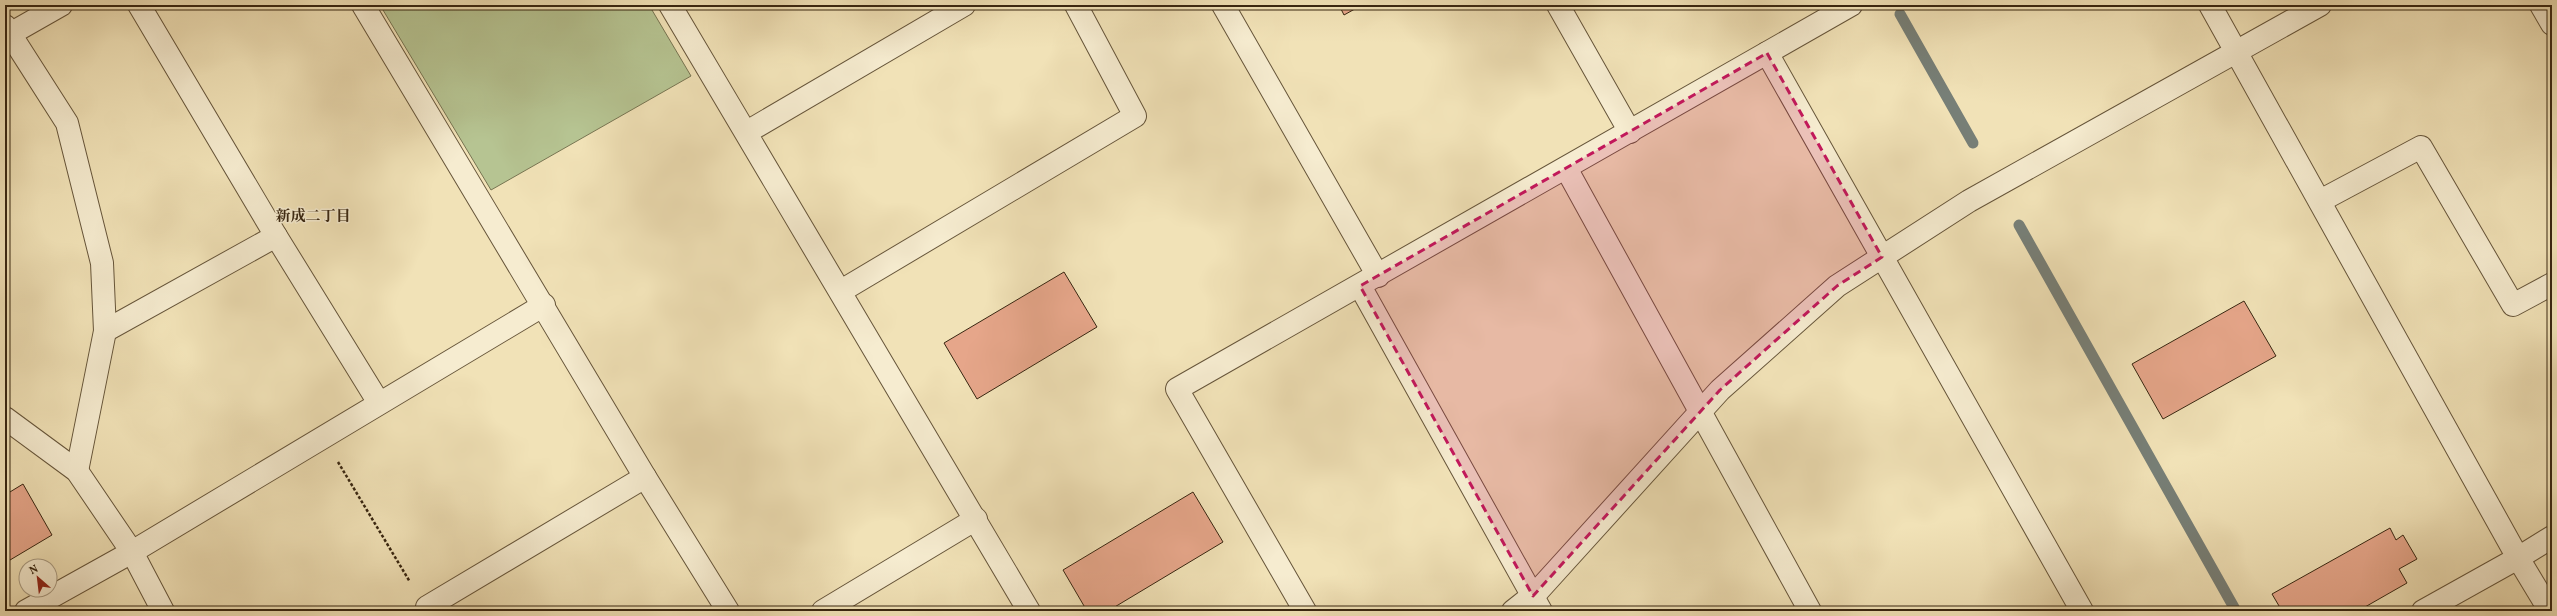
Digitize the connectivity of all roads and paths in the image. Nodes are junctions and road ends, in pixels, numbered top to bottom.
1 (61, 5) edge
2 (140, 5) edge
3 (363, 5) edge
4 (670, 5) edge
5 (964, 5) edge
6 (1076, 5) edge
7 (1222, 5) edge
8 (1558, 5) edge
9 (1851, 5) edge
10 (2210, 5) edge
11 (2320, 5) edge
12 (2541, 5) edge
13 (935, 12) edge
14 (2552, 24) edge
15 (8, 30) edge
16 (2236, 52) junction
17 (1767, 53) junction
18 (747, 132) junction
19 (1630, 132) junction
20 (1566, 168) junction
21 (2320, 201) junction
22 (276, 236) junction
23 (1882, 257) junction
24 (1369, 281) junction
25 (2552, 284) edge
26 (841, 291) junction
27 (544, 306) junction
28 (105, 330) junction
29 (379, 403) junction
30 (1701, 412) junction
31 (5, 418) edge
32 (324, 438) junction
33 (77, 471) junction
34 (645, 477) junction
35 (976, 519) junction
36 (2552, 537) edge
37 (132, 552) junction
38 (2518, 558) junction
39 (1537, 603) edge
40 (429, 609) edge
41 (26, 611) edge
42 (163, 611) edge
43 (728, 611) edge
44 (823, 611) edge
45 (1029, 611) edge
46 (1305, 611) edge
47 (1513, 611) edge
48 (1810, 611) edge
49 (2082, 611) edge
50 (2423, 611) edge
51 (2550, 611) edge

1 - 15 street
2 - 22 street
3 - 27 street
4 - 18 street
5 - 13 street
6 - 26 street
7 - 24 street
8 - 19 street
9 - 17 street
10 - 16 street
11 - 16 street
12 - 14 street
13 - 18 street
15 - 28 street
16 - 21 street
16 - 23 street
17 - 19 street
17 - 23 street
18 - 26 street
19 - 20 street
20 - 24 street
20 - 30 street
21 - 25 street
21 - 38 street
22 - 28 street
22 - 29 street
23 - 30 street
23 - 49 street
24 - 39 street
24 - 46 street
26 - 35 street
27 - 29 street
27 - 34 street
28 - 33 street
29 - 32 street
30 - 39 street
30 - 48 street
31 - 33 street
32 - 37 street
32 - 40 path
33 - 37 street
34 - 40 street
34 - 43 street
35 - 44 street
35 - 45 street
36 - 38 street
37 - 41 street
37 - 42 street
38 - 50 street
38 - 51 street
39 - 47 street

